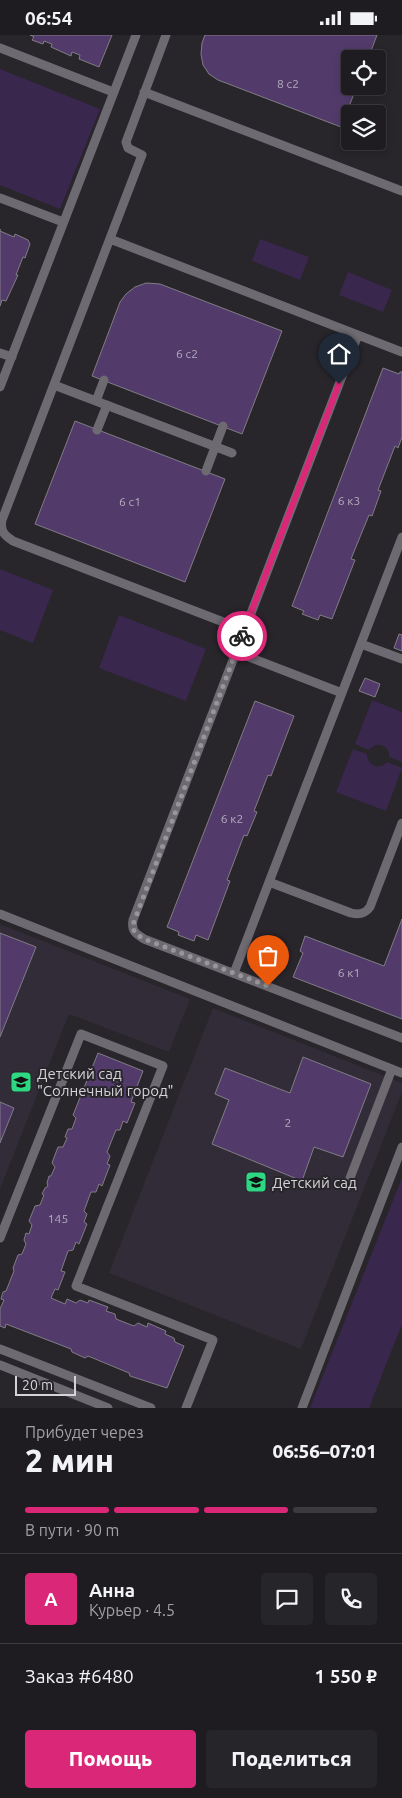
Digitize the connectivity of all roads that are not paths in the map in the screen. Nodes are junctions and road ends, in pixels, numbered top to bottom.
1 (136, 35) edge
2 (166, 35) edge
3 (0, 48) edge
4 (113, 92) junction
5 (144, 92) junction
6 (401, 188) edge
7 (0, 198) edge
8 (63, 223) junction
9 (110, 239) junction
10 (358, 335) junction
11 (402, 352) edge
12 (0, 353) edge
13 (12, 357) junction
14 (104, 380) dead end
15 (54, 385) junction
16 (0, 387) edge
17 (96, 401) junction
18 (107, 405) junction
19 (223, 426) dead end
20 (97, 430) dead end
21 (215, 447) junction
22 (232, 453) dead end
23 (206, 471) dead end
24 (402, 537) edge
25 (244, 630) junction
26 (361, 644) junction
27 (236, 651) junction
28 (402, 659) edge
29 (342, 693) junction
30 (402, 823) edge
31 (269, 882) junction
32 (0, 914) edge
33 (234, 973) junction
34 (402, 1038) edge
35 (392, 1069) junction
36 (402, 1073) edge
37 (402, 1147) edge
38 (350, 1178) dead end
39 (0, 1238) edge
40 (0, 1349) edge
41 (0, 1365) edge
42 (108, 1408) edge
43 (151, 1408) edge
44 (186, 1408) edge
45 (302, 1408) edge

1 - 4 lane
2 - 5 lane
3 - 4 lane
4 - 8 lane
5 - 6 lane
5 - 9 lane
7 - 8 lane
8 - 13 lane
9 - 10 lane
9 - 15 lane
10 - 11 lane
10 - 25 lane
12 - 13 lane
13 - 16 lane
14 - 17 lane
15 - 17 lane
15 - 25 lane
17 - 18 lane
18 - 20 lane
18 - 21 lane
19 - 21 lane
21 - 22 lane
21 - 23 lane
24 - 26 lane
25 - 27 lane
26 - 28 lane
26 - 29 lane
27 - 29 lane
27 - 33 lane
29 - 31 lane
30 - 31 lane
31 - 33 lane
32 - 35 lane
33 - 34 lane
35 - 36 lane
35 - 38 lane
37 - 45 lane
39 - 44 lane
40 - 43 lane
41 - 42 lane

